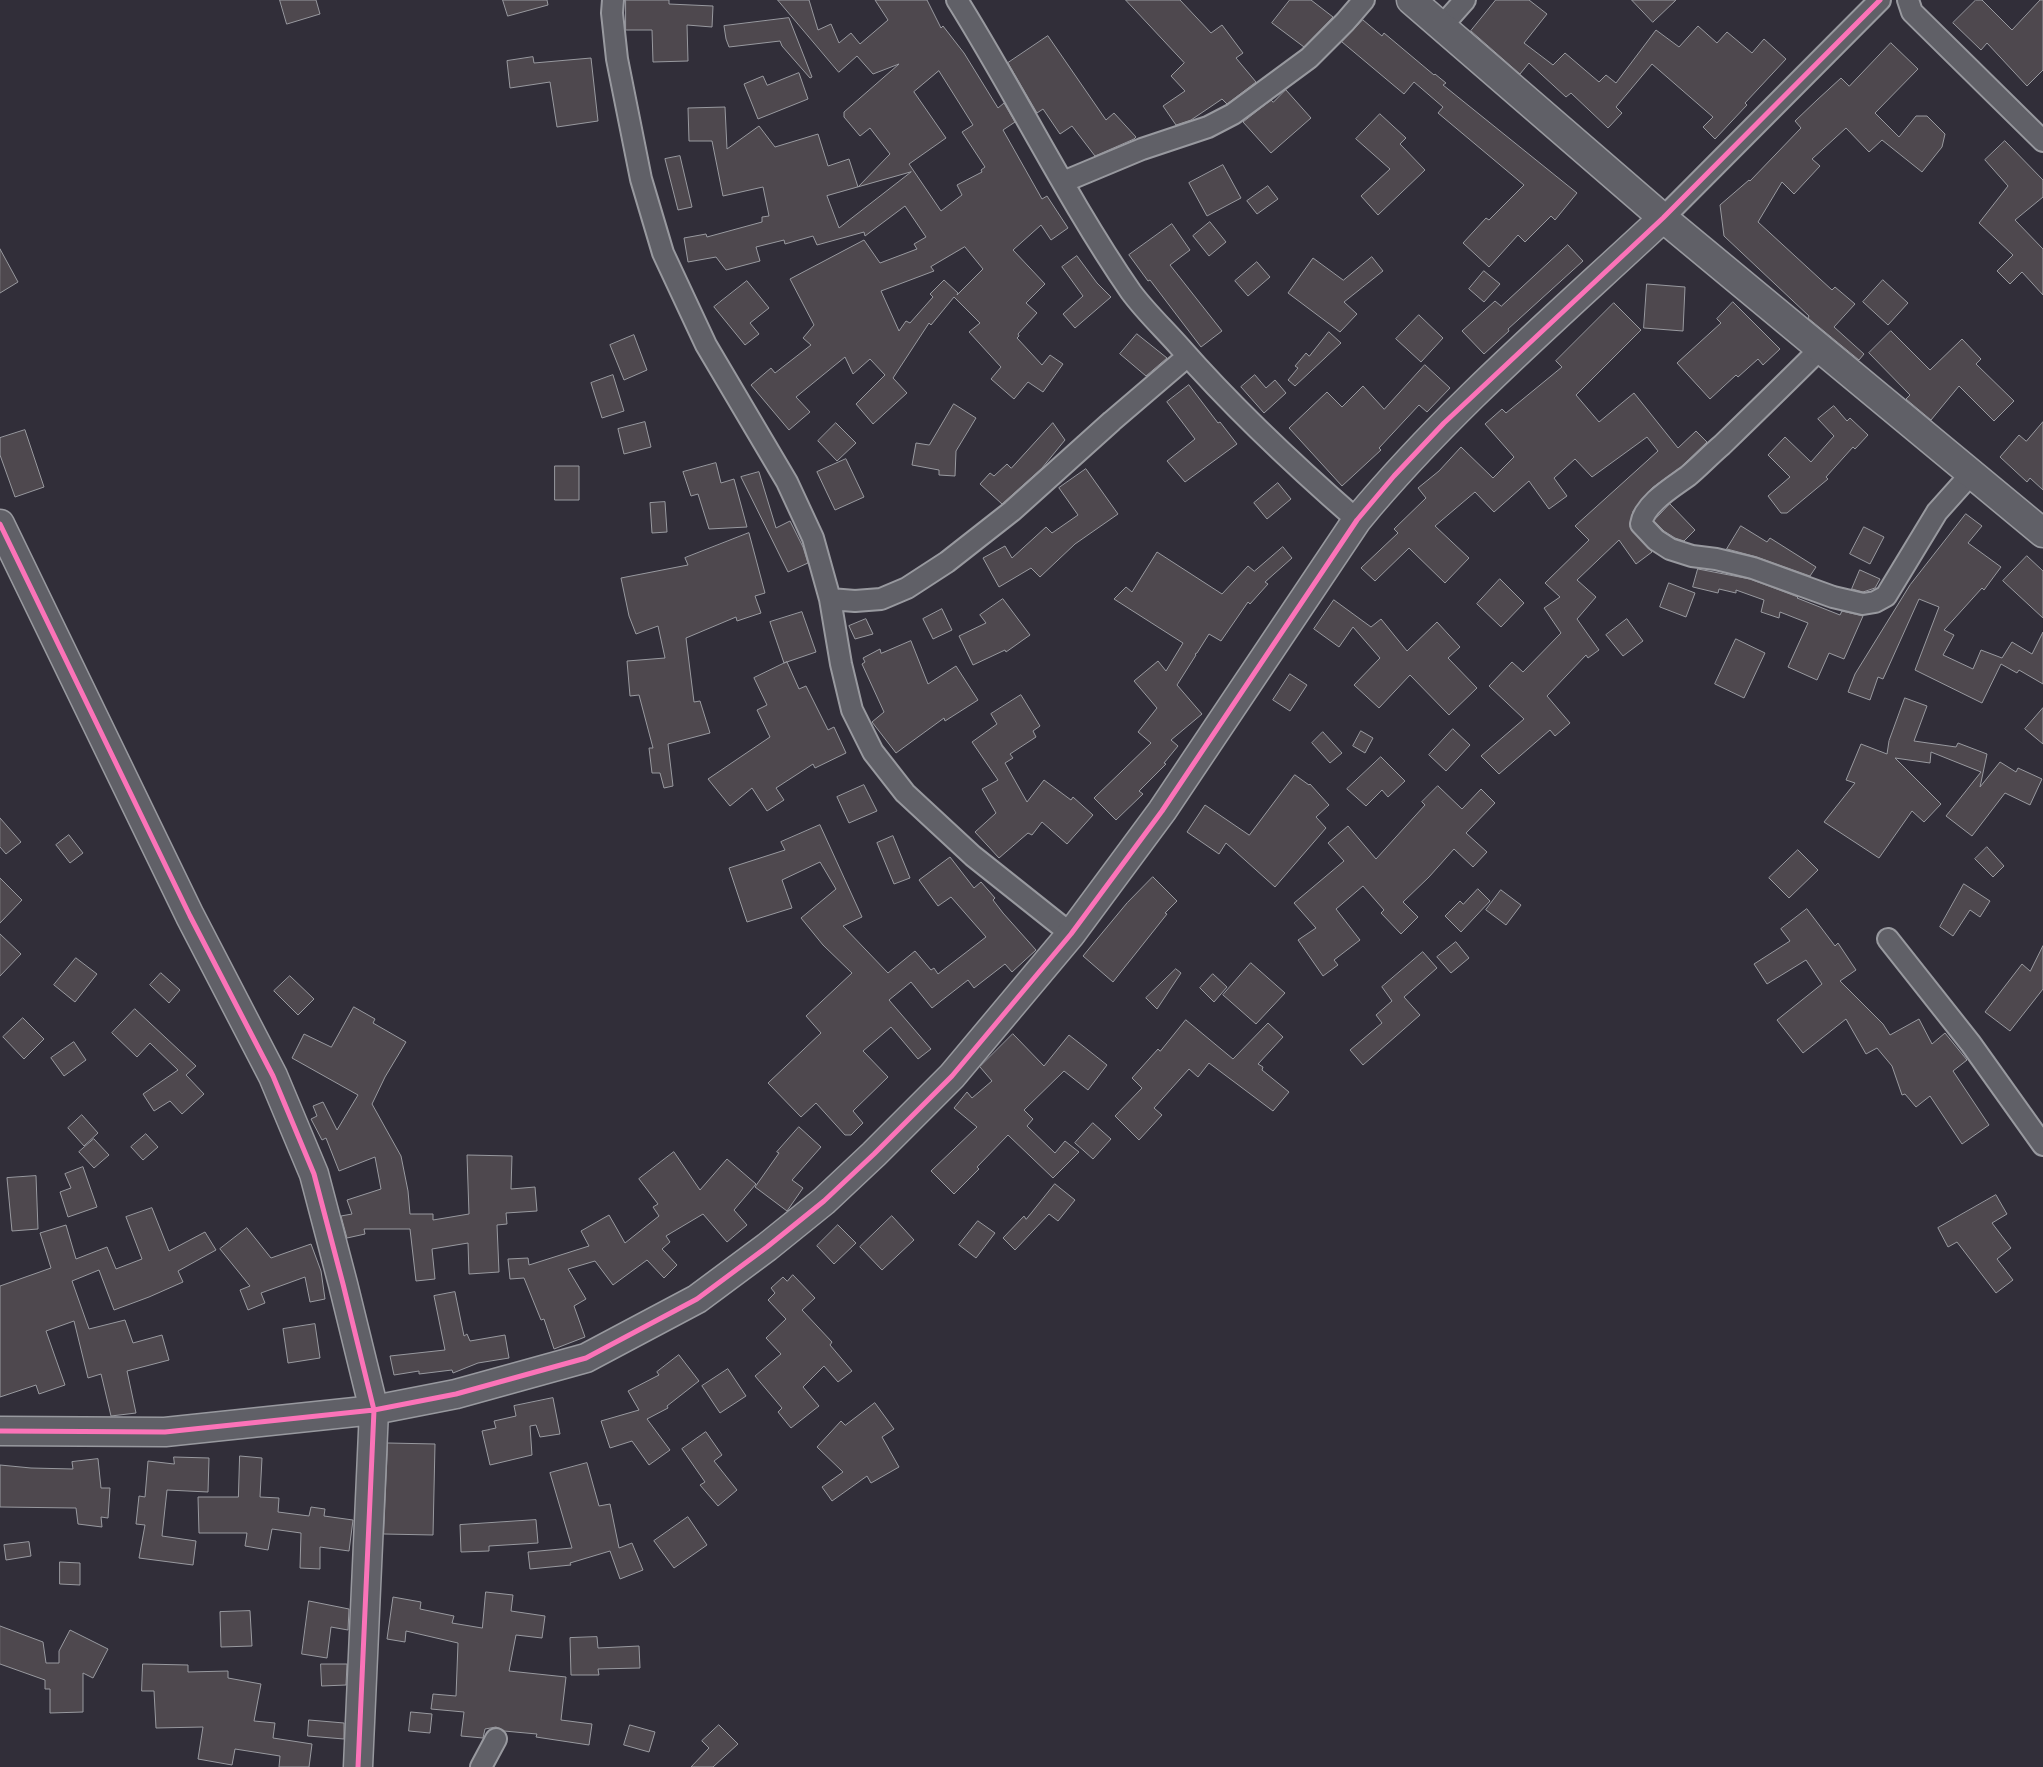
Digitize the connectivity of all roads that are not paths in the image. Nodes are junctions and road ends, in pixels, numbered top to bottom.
1 (613, 0) edge
2 (957, 0) edge
3 (1364, 0) edge
4 (1411, 0) edge
5 (1465, 0) edge
6 (1873, 2) edge
7 (1910, 6) edge
8 (1442, 26) junction
9 (2043, 141) edge
10 (1063, 182) junction
11 (1663, 218) junction
12 (1820, 349) junction
13 (1188, 356) junction
14 (1971, 474) junction
15 (1356, 520) junction
16 (0, 524) edge
17 (2043, 533) edge
18 (830, 599) junction
19 (1071, 934) junction
20 (1888, 939) dead end
21 (2043, 1145) edge
22 (374, 1410) junction
23 (0, 1431) edge
24 (496, 1739) dead end
25 (358, 1767) edge
26 (481, 1767) edge

1 - 18 street
2 - 10 street
3 - 10 street
4 - 8 street
5 - 8 street
6 - 7 street
6 - 11 street
7 - 9 street
8 - 11 street
10 - 13 street
11 - 12 street
11 - 15 street
12 - 14 street
12 - 14 street
13 - 15 street
13 - 18 street
14 - 17 street
15 - 19 street
16 - 22 street
18 - 19 street
19 - 22 street
20 - 21 street
22 - 23 street
22 - 25 street
24 - 26 street

